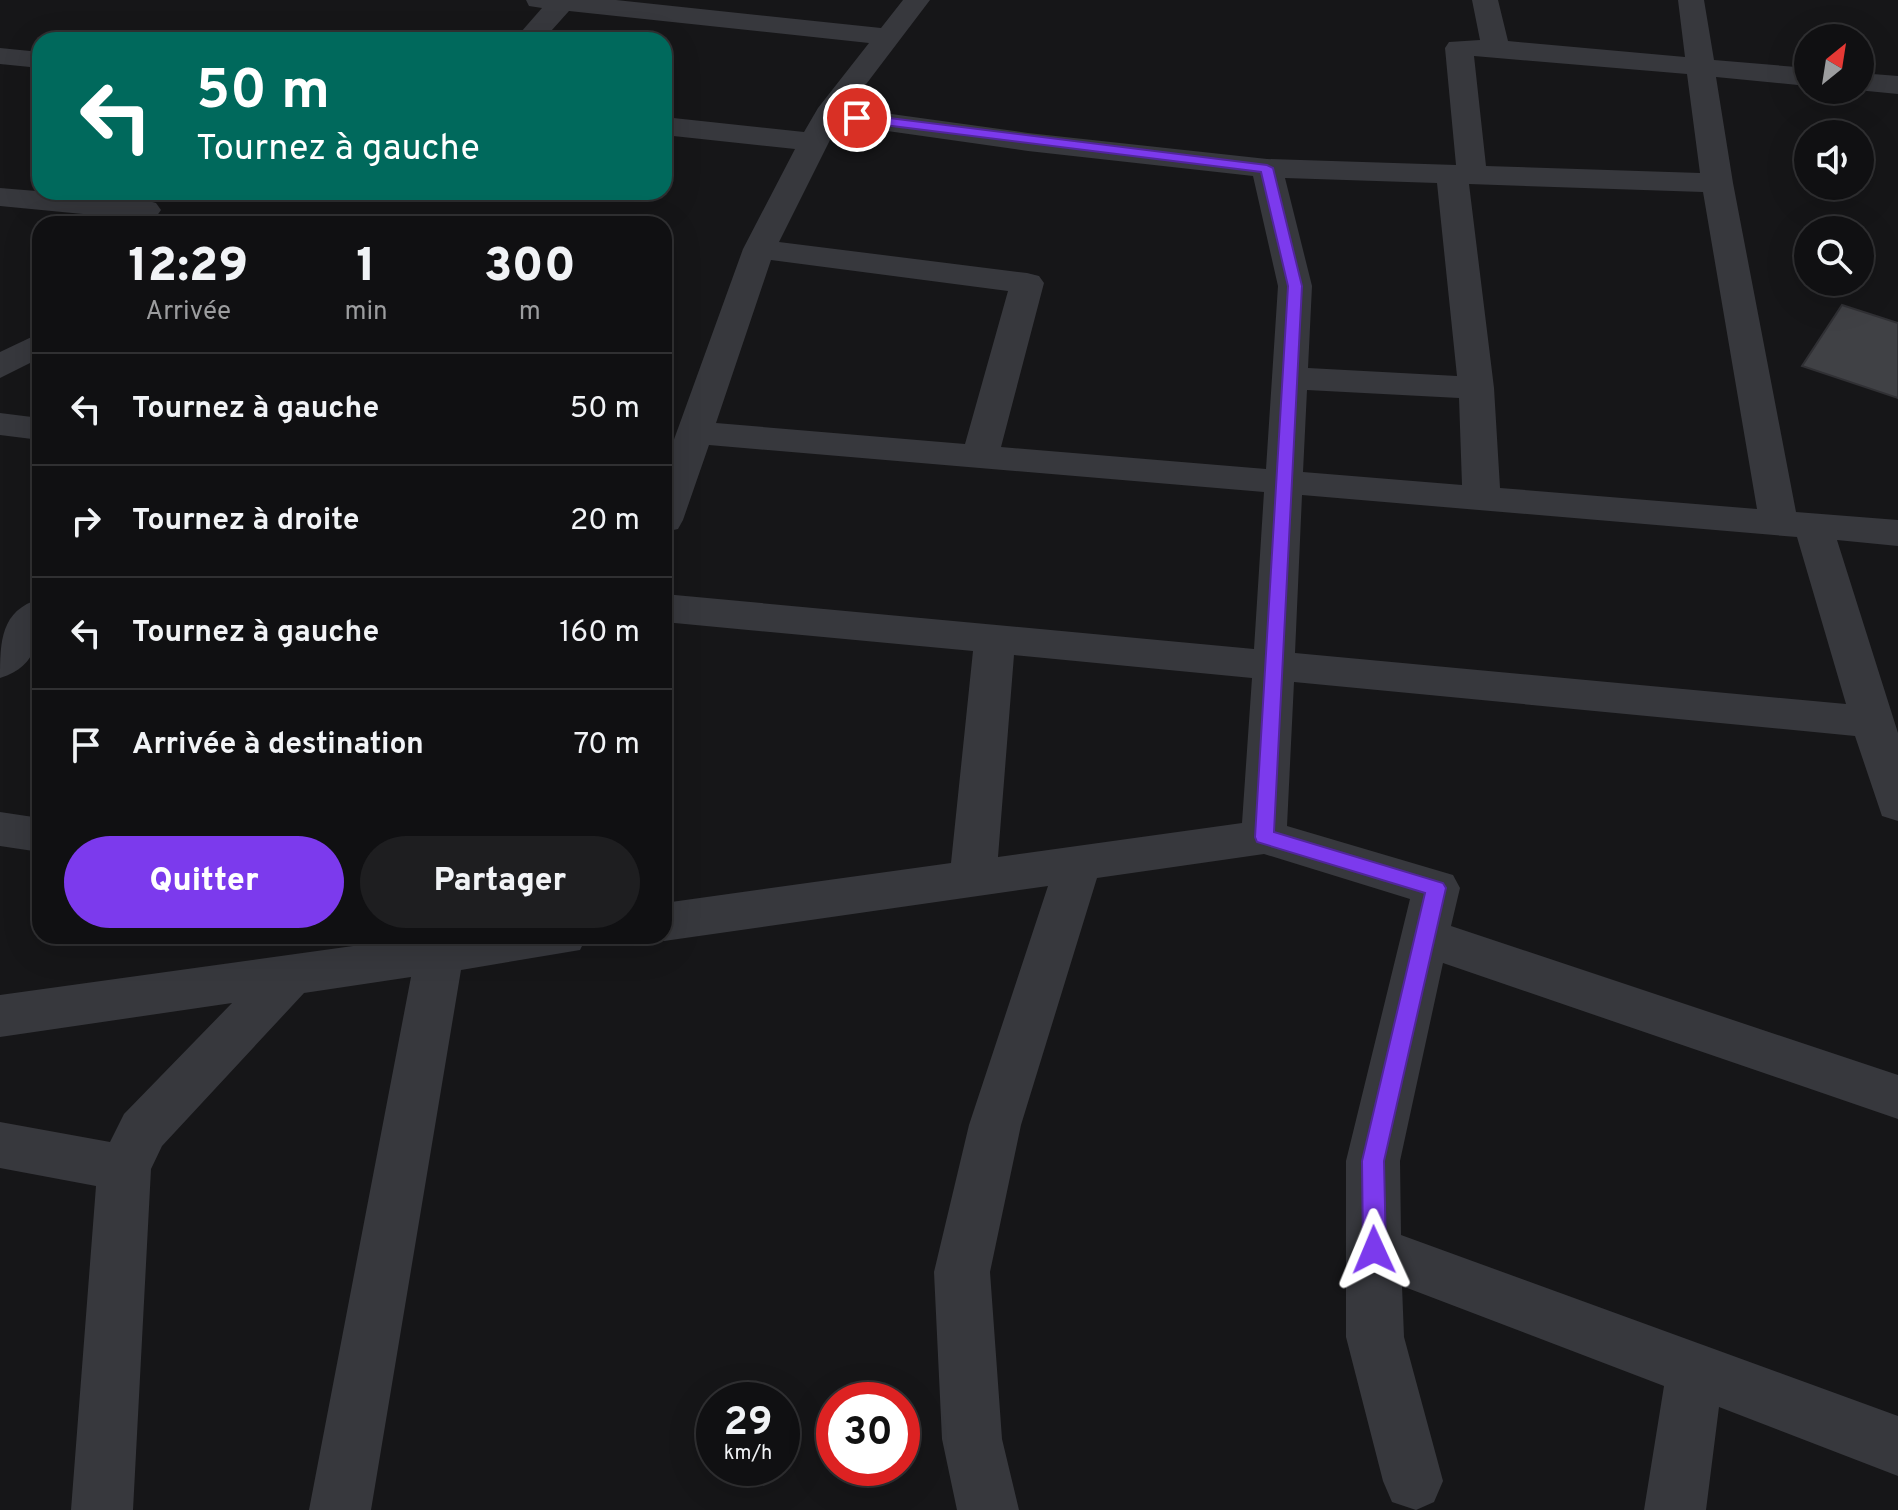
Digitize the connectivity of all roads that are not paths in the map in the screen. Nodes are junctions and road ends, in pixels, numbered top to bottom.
1 (917, 0) edge
2 (1485, 0) edge
3 (1691, 0) edge
4 (555, 1) edge
5 (747, 11) edge
6 (534, 32) edge
7 (889, 37) junction
8 (1496, 48) junction
9 (0, 56) edge
10 (32, 59) edge
11 (1701, 67) junction
12 (1794, 76) edge
13 (1874, 83) edge
14 (1898, 85) edge
15 (672, 126) edge
16 (821, 128) junction
17 (1267, 168) junction
18 (1462, 175) junction
19 (1717, 183) junction
20 (0, 197) edge
21 (32, 200) edge
22 (37, 200) edge
23 (147, 209) edge
24 (759, 249) junction
25 (32, 348) edge
26 (0, 367) edge
27 (1289, 378) junction
28 (1476, 388) junction
29 (0, 424) edge
30 (32, 428) edge
31 (696, 433) junction
32 (980, 457) junction
33 (1284, 482) junction
34 (672, 495) edge
35 (1482, 498) junction
36 (1796, 524) junction
37 (1898, 533) edge
38 (672, 609) edge
39 (32, 623) edge
40 (995, 640) junction
41 (0, 663) edge
42 (1274, 666) junction
43 (1873, 722) junction
44 (1898, 804) edge
45 (0, 829) edge
46 (32, 834) edge
47 (1264, 837) junction
48 (1079, 863) junction
49 (973, 878) junction
50 (672, 921) edge
51 (1425, 937) junction
52 (444, 945) edge
53 (290, 975) junction
54 (0, 1016) edge
55 (1898, 1097) edge
56 (0, 1145) edge
57 (124, 1168) junction
58 (1374, 1250) junction
59 (1695, 1370) junction
60 (1898, 1446) edge
61 (1413, 1481) dead end
62 (102, 1510) edge
63 (340, 1510) edge
64 (988, 1510) edge
65 (1675, 1510) edge

1 - 7 street
2 - 8 street
3 - 11 street
4 - 5 street
4 - 6 street
5 - 7 street
7 - 16 street
8 - 11 street
8 - 18 street
9 - 10 street
11 - 12 street
11 - 19 street
13 - 14 street
15 - 16 street
16 - 17 street
16 - 24 street
17 - 18 street
17 - 27 street
18 - 19 street
18 - 28 street
19 - 36 street
20 - 21 street
22 - 23 street
24 - 31 street
24 - 32 street
25 - 26 street
27 - 28 street
27 - 33 street
28 - 35 street
29 - 30 street
31 - 32 street
31 - 34 street
32 - 33 street
33 - 35 street
33 - 42 street
35 - 36 street
36 - 37 street
36 - 43 street
38 - 40 street
39 - 41 street
40 - 42 street
40 - 49 street
42 - 43 street
42 - 47 street
43 - 44 street
45 - 46 street
47 - 48 street
47 - 51 street
48 - 49 street
48 - 64 street
49 - 50 street
51 - 55 street
51 - 58 street
52 - 53 street
52 - 63 street
53 - 54 street
53 - 57 street
56 - 57 street
57 - 62 street
58 - 59 street
58 - 61 street
59 - 60 street
59 - 65 street

